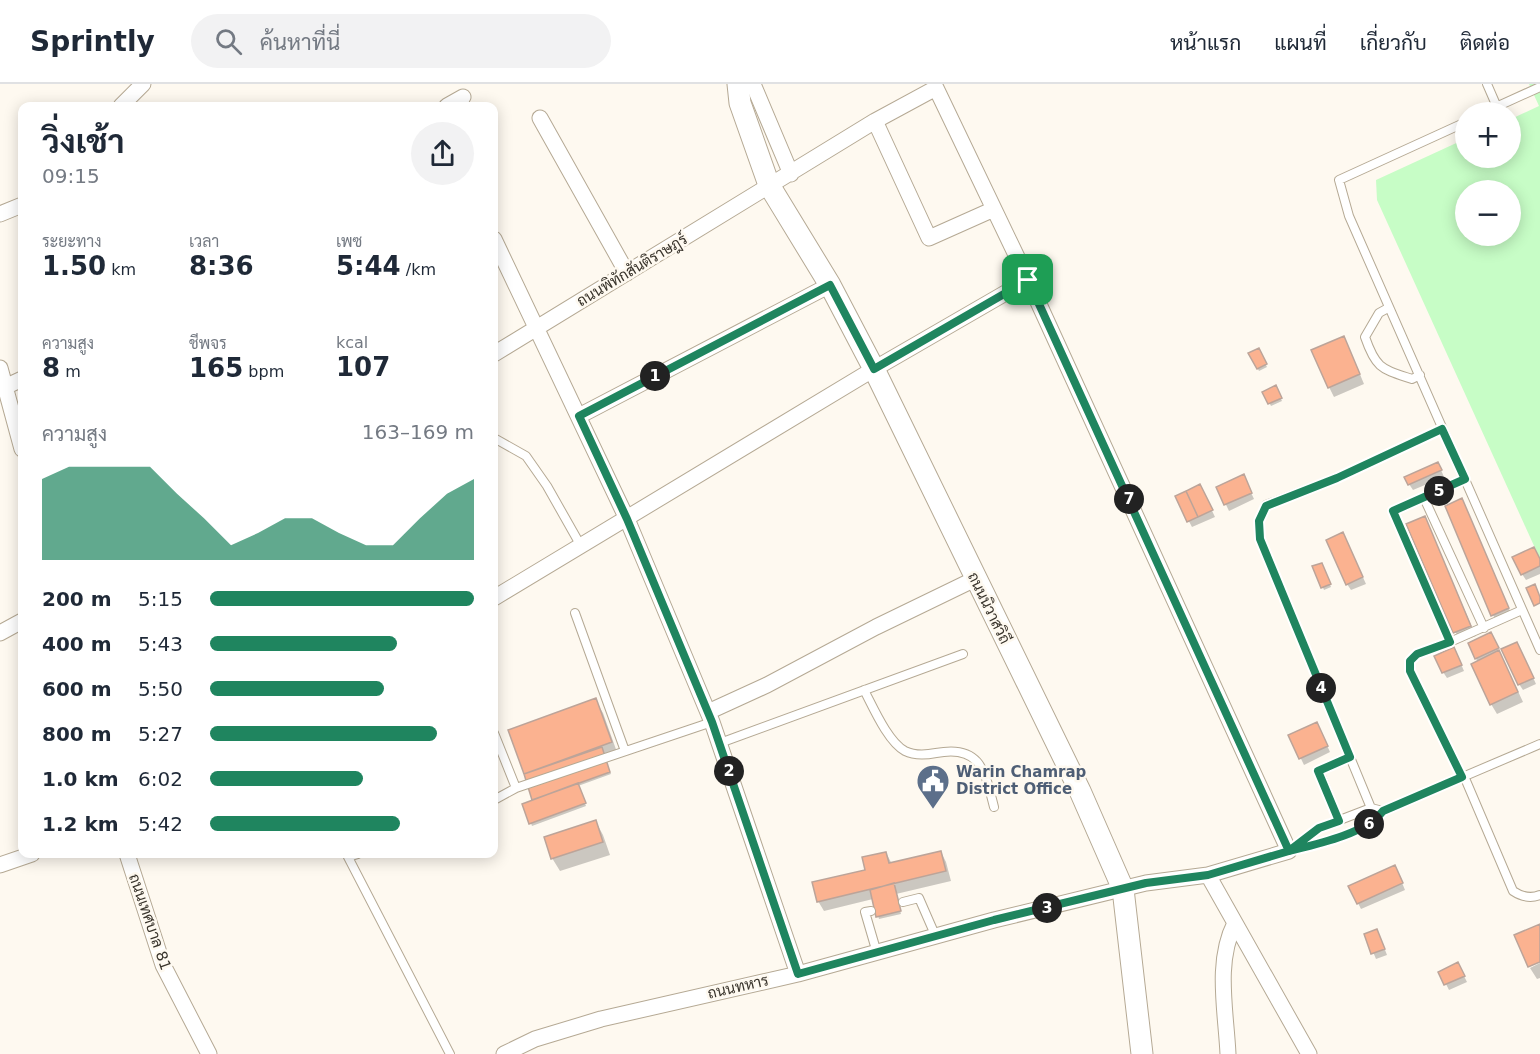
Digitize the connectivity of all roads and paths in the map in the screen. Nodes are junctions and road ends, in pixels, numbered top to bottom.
1 (143, 84) edge
2 (738, 84) edge
3 (753, 84) edge
4 (1487, 84) edge
5 (1540, 87) edge
6 (923, 89) edge
7 (463, 97) dead end
8 (125, 102) edge
9 (454, 102) edge
10 (1495, 102) edge
11 (1508, 102) edge
12 (540, 118) dead end
13 (875, 121) junction
14 (1455, 127) edge
15 (791, 174) junction
16 (769, 185) junction
17 (18, 207) edge
18 (994, 209) junction
19 (0, 214) edge
20 (498, 247) edge
21 (627, 273) junction
22 (1028, 280) junction
23 (830, 285) junction
24 (1388, 308) junction
25 (537, 327) junction
26 (498, 351) edge
27 (0, 368) edge
28 (874, 369) junction
29 (1420, 375) junction
30 (18, 381) edge
31 (5, 387) junction
32 (579, 416) junction
33 (1442, 429) junction
34 (18, 434) edge
35 (498, 440) edge
36 (1465, 479) junction
37 (1424, 498) junction
38 (627, 519) junction
39 (581, 546) junction
40 (975, 579) junction
41 (498, 596) edge
42 (1522, 610) junction
43 (576, 613) dead end
44 (18, 623) edge
45 (1484, 628) junction
46 (0, 633) edge
47 (1450, 642) junction
48 (1540, 650) edge
49 (963, 654) dead end
50 (864, 690) junction
51 (710, 717) junction
52 (498, 743) edge
53 (720, 743) junction
54 (1540, 744) edge
55 (625, 751) junction
56 (1350, 757) junction
57 (1463, 777) junction
58 (516, 788) junction
59 (498, 798) edge
60 (994, 807) dead end
61 (1371, 808) junction
62 (1383, 811) junction
63 (1339, 821) junction
64 (1289, 851) junction
65 (20, 858) edge
66 (128, 858) edge
67 (349, 858) edge
68 (0, 865) edge
69 (1208, 875) junction
70 (1123, 889) junction
71 (1540, 895) edge
72 (903, 902) dead end
73 (871, 911) dead end
74 (1236, 923) junction
75 (936, 937) junction
76 (877, 952) junction
77 (798, 974) junction
78 (209, 1054) edge
79 (450, 1054) edge
80 (504, 1054) edge
81 (1142, 1054) edge
82 (1228, 1054) edge
83 (1310, 1054) edge

1 - 8 street
2 - 16 main road, ถนนนิวาสวิถี
3 - 15 street
4 - 10 lane
5 - 11 lane
6 - 13 street, ถนนพิทักสันติราษฎร์
6 - 18 street
7 - 9 street
12 - 21 street
13 - 15 street, ถนนพิทักสันติราษฎร์
13 - 18 street
14 - 24 lane
15 - 16 street, ถนนพิทักสันติราษฎร์
16 - 21 street, ถนนพิทักสันติราษฎร์
16 - 23 main road, ถนนนิวาสวิถี
17 - 19 street
18 - 22 street
20 - 25 street
21 - 25 street, ถนนพิทักสันติราษฎร์
22 - 28 street
22 - 64 street
23 - 28 main road, ถนนนิวาสวิถี
23 - 32 street
24 - 29 lane
24 - 29 lane
25 - 26 street, ถนนพิทักสันติราษฎร์
25 - 32 street
27 - 31 street
28 - 38 street
28 - 40 main road, ถนนนิวาสวิถี
29 - 33 lane
30 - 31 street
31 - 34 street
32 - 38 street
33 - 36 lane
33 - 56 lane
35 - 39 lane
36 - 37 lane
36 - 42 lane
37 - 45 lane
37 - 47 lane
38 - 39 street
38 - 51 street
39 - 41 street
40 - 51 street
40 - 70 main road, ถนนนิวาสวิถี
42 - 45 lane
42 - 48 lane
43 - 55 lane
44 - 46 street
45 - 47 lane
47 - 57 lane
49 - 50 lane
50 - 53 lane
50 - 60 lane
51 - 53 street
51 - 55 lane
52 - 58 lane
53 - 77 street
54 - 57 lane
55 - 58 lane
56 - 61 lane
56 - 63 lane
57 - 62 lane
57 - 71 lane
58 - 59 lane
61 - 62 lane
61 - 63 lane
62 - 64 lane
63 - 64 lane
64 - 69 street, ถนนทหาร
65 - 68 street
66 - 78 street, ถนนเทศบาล 81
67 - 79 lane
69 - 70 street, ถนนทหาร
69 - 74 street
70 - 75 street, ถนนทหาร
70 - 81 main road, ถนนนิวาสวิถี
72 - 75 lane
73 - 76 lane
74 - 82 street
74 - 83 street
75 - 76 street, ถนนทหาร
76 - 77 street, ถนนทหาร
77 - 80 street, ถนนทหาร

